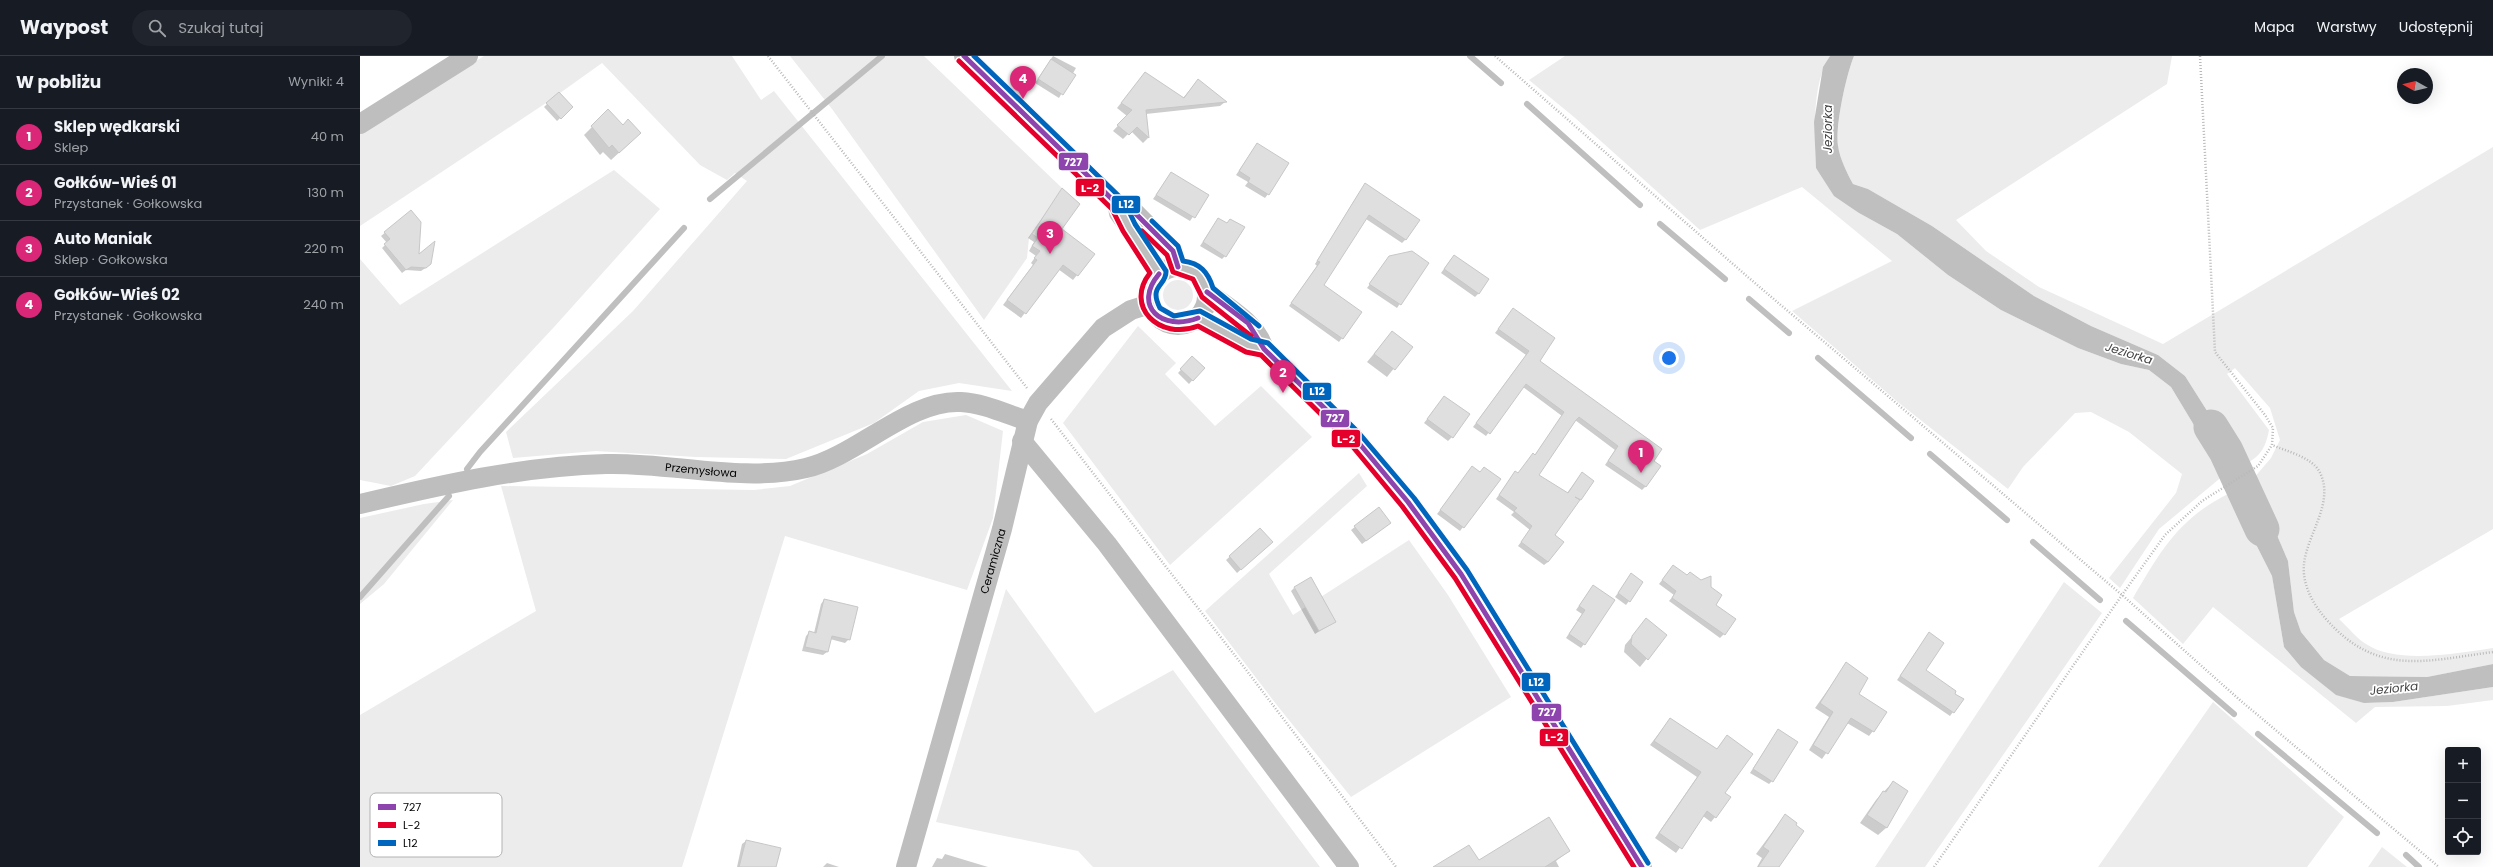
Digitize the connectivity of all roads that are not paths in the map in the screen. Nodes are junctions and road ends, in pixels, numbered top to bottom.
1 (468, 56) edge
2 (964, 56) edge
3 (360, 124) edge
4 (1118, 205) junction
5 (1178, 267) junction
6 (1159, 274) junction
7 (1207, 292) junction
8 (1150, 304) junction
9 (1198, 318) junction
10 (1264, 349) junction
11 (1028, 421) junction
12 (1022, 441) junction
13 (360, 504) edge
14 (906, 867) edge
15 (1348, 867) edge
16 (1642, 867) edge

1 - 3 street
2 - 4 street
4 - 5 street
4 - 6 street
5 - 6 street
5 - 7 street
6 - 8 street
7 - 9 street
7 - 10 street
8 - 9 street
8 - 11 street, Ceramiczna
9 - 10 street
10 - 16 street
11 - 12 street, Ceramiczna
11 - 13 street, Przemysłowa
12 - 14 street, Ceramiczna
12 - 15 street

